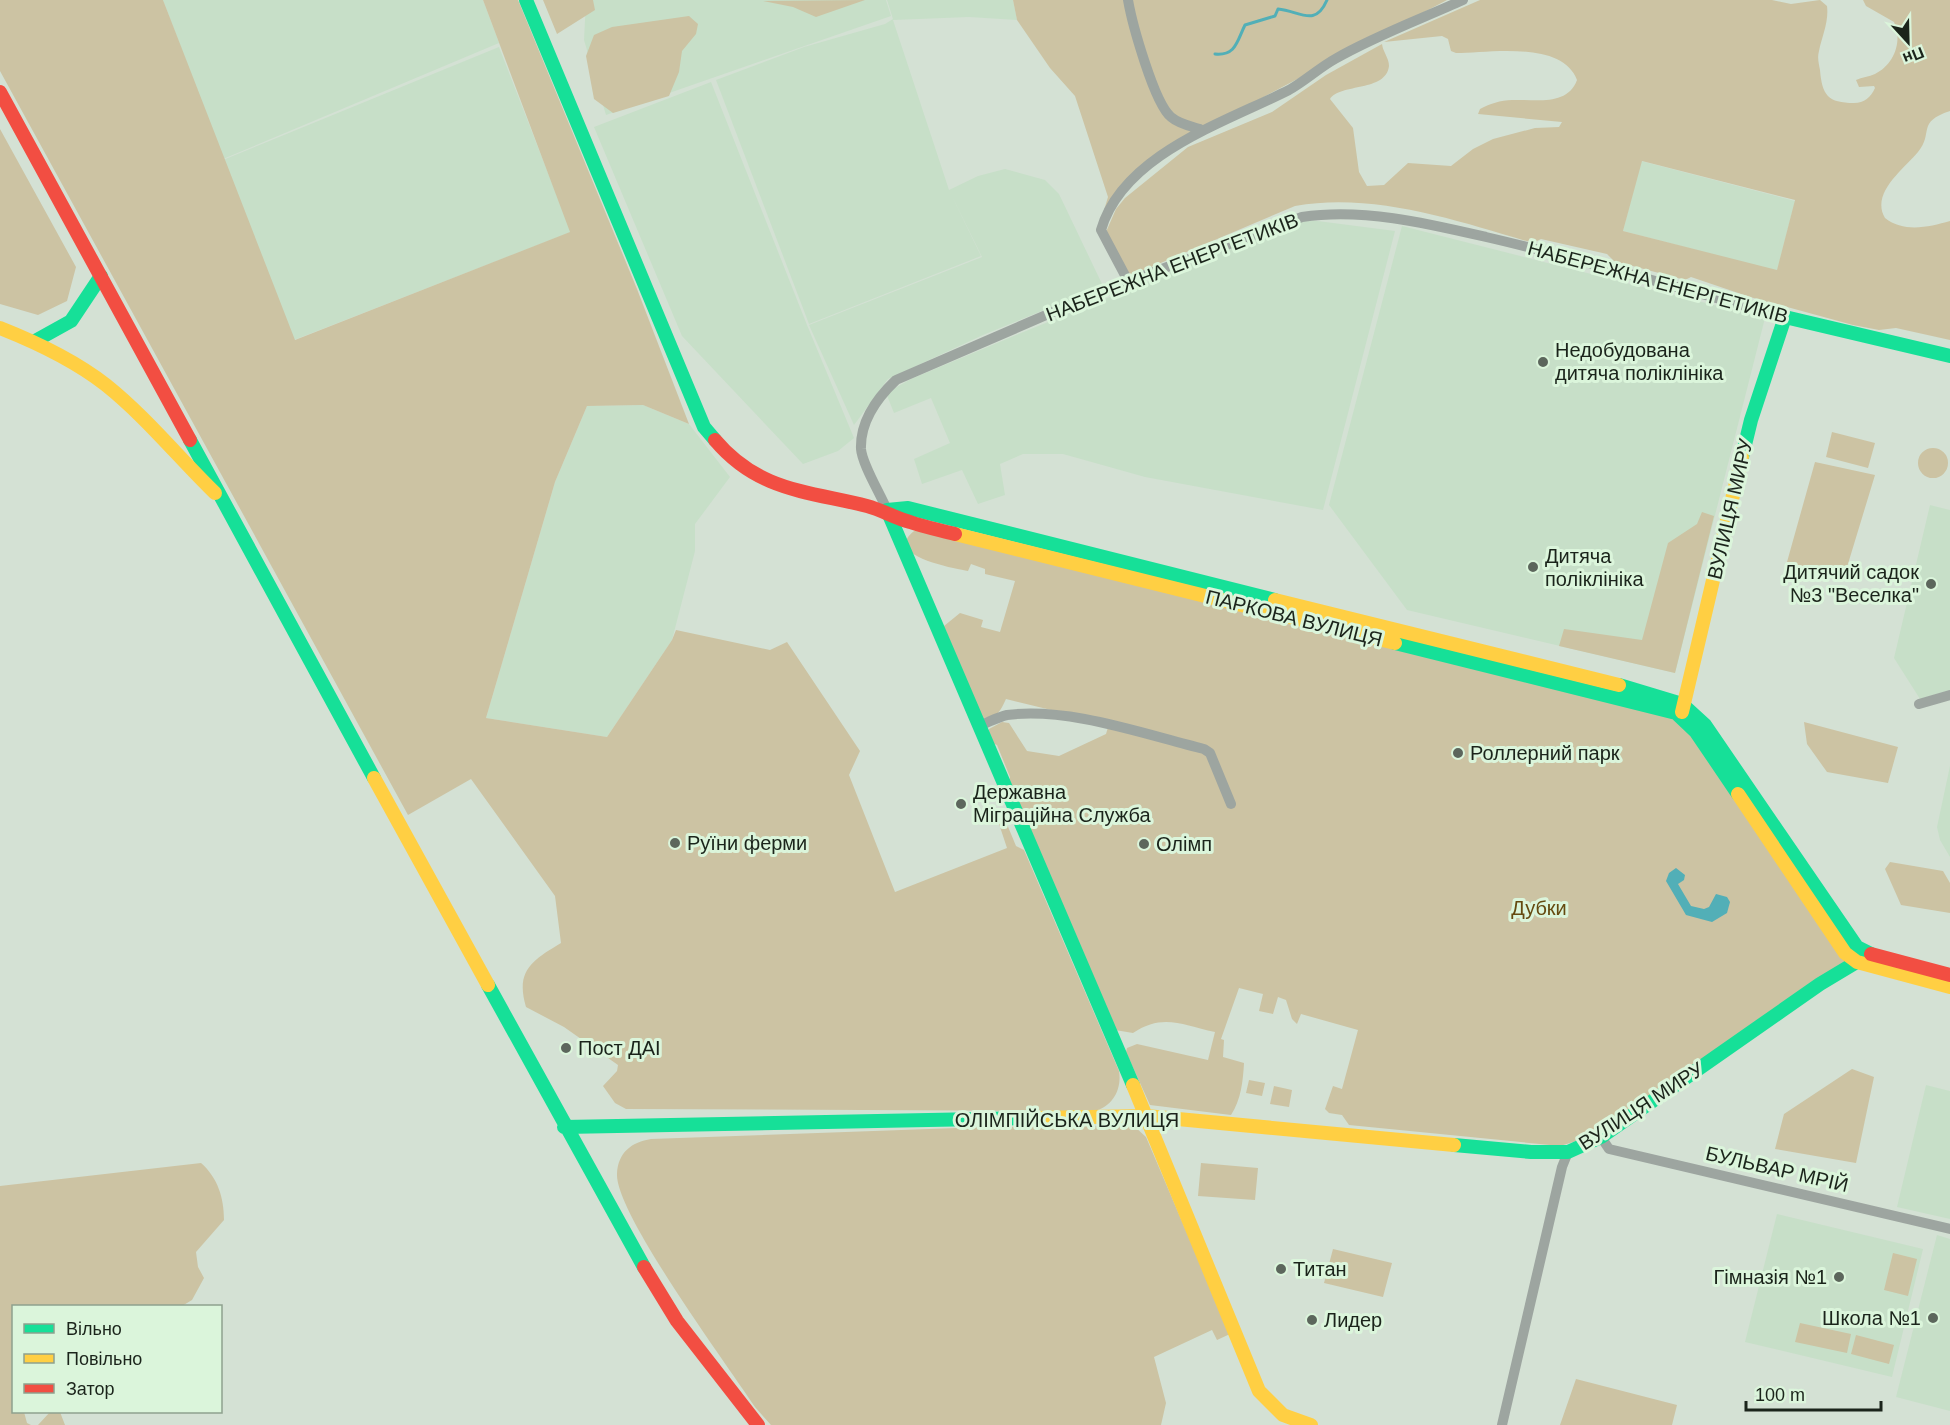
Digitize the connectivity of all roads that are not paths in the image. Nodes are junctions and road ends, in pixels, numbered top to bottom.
1 (526, 0) edge
2 (1128, 0) edge
3 (1463, 0) edge
4 (0, 92) edge
5 (1200, 129) junction
6 (101, 276) junction
7 (1128, 281) junction
8 (1785, 317) junction
9 (0, 327) edge
10 (35, 341) junction
11 (1950, 356) edge
12 (224, 501) junction
13 (887, 510) junction
14 (1950, 695) edge
15 (1682, 704) junction
16 (1919, 704) dead end
17 (1682, 718) junction
18 (981, 725) junction
19 (1231, 804) dead end
20 (1870, 954) junction
21 (1857, 962) junction
22 (1950, 975) edge
23 (1950, 987) edge
24 (1146, 1116) junction
25 (564, 1127) junction
26 (1600, 1137) junction
27 (1568, 1152) junction
28 (1950, 1229) edge
29 (1306, 1424) edge
30 (758, 1425) edge
31 (1502, 1425) edge

1 - 13 street
2 - 5 street
3 - 5 street
4 - 6 street
5 - 7 street
6 - 10 street
6 - 12 street
7 - 8 street, НАБЕРЕЖНА ЕНЕРГЕТИКІВ
7 - 13 street, НАБЕРЕЖНА ЕНЕРГЕТИКІВ
8 - 11 street, НАБЕРЕЖНА ЕНЕРГЕТИКІВ
8 - 15 street, ВУЛИЦЯ МИРУ
9 - 10 street
10 - 12 street
12 - 25 street
13 - 15 street, ПАРКОВА ВУЛИЦЯ
13 - 17 street, ПАРКОВА ВУЛИЦЯ
13 - 18 street
14 - 16 street
15 - 17 street, ВУЛИЦЯ МИРУ
15 - 20 street
17 - 21 street, ПАРКОВА ВУЛИЦЯ
18 - 19 street
18 - 24 street
20 - 21 street, ВУЛИЦЯ МИРУ
20 - 22 street
21 - 23 street
21 - 26 street, ВУЛИЦЯ МИРУ
24 - 25 street, ОЛІМПІЙСЬКА ВУЛИЦЯ
24 - 27 street, ОЛІМПІЙСЬКА ВУЛИЦЯ
24 - 29 street
25 - 30 street
26 - 27 street, ВУЛИЦЯ МИРУ
26 - 28 street, БУЛЬВАР МРІЙ
27 - 31 street, ВУЛИЦЯ МИРУ

